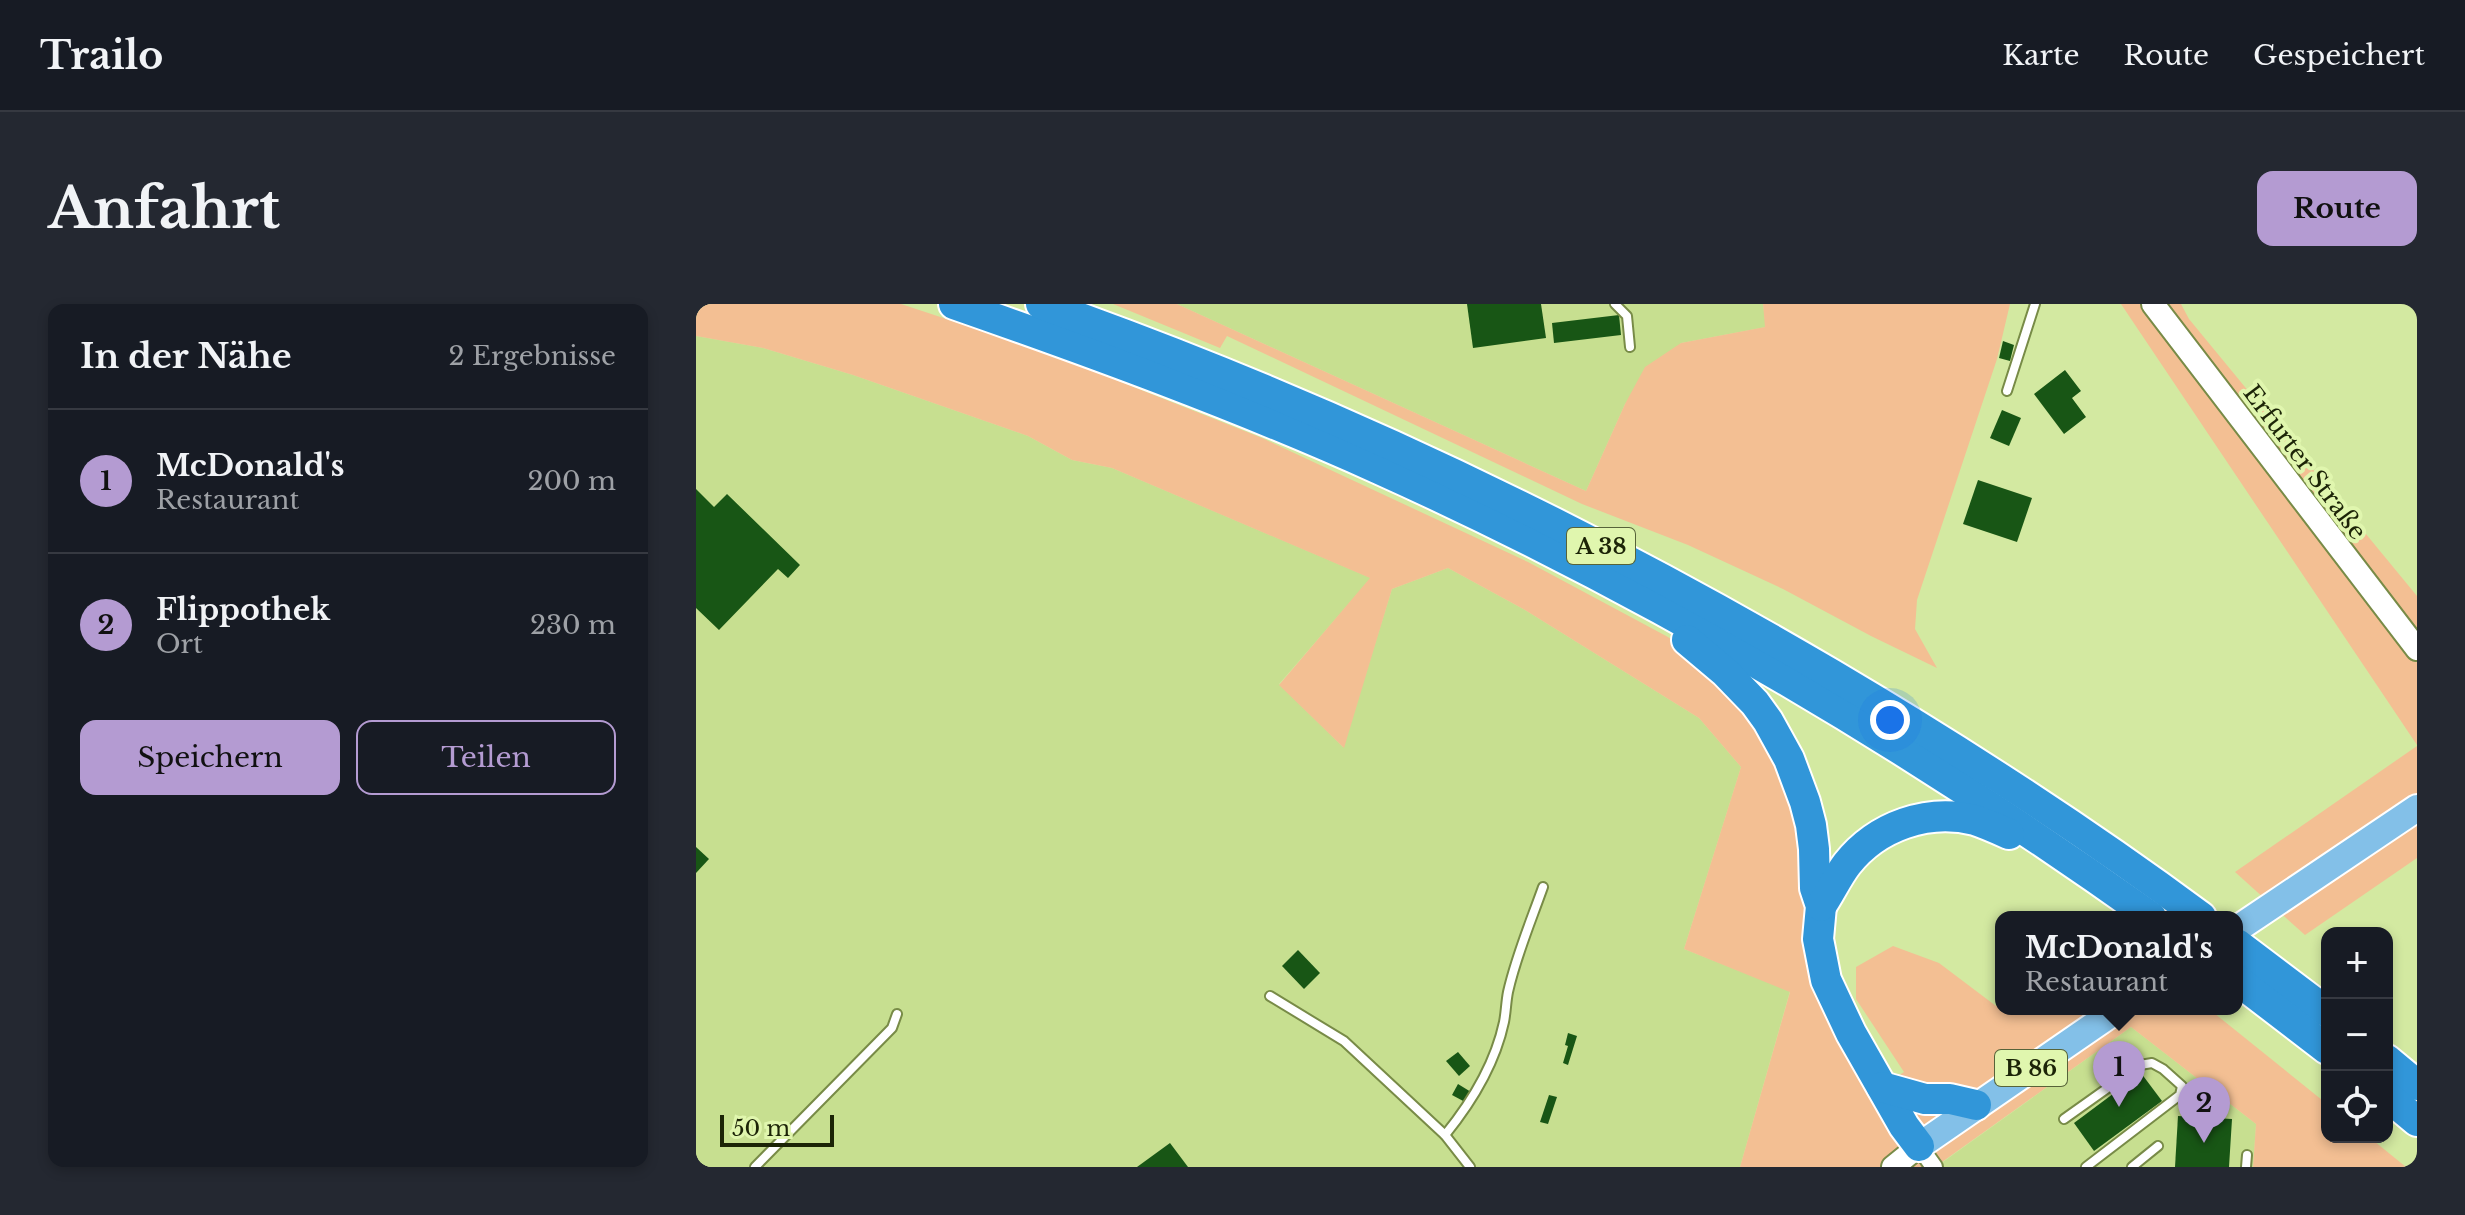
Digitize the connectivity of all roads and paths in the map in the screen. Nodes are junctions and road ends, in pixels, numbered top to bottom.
1 (954, 304) edge
2 (1041, 304) edge
3 (1615, 304) edge
4 (2035, 304) edge
5 (2153, 304) edge
6 (1630, 347) dead end
7 (2007, 391) dead end
8 (1663, 611) junction
9 (2417, 649) edge
10 (2417, 808) edge
11 (2046, 843) junction
12 (1543, 887) dead end
13 (1821, 906) junction
14 (2142, 911) edge
15 (2192, 911) edge
16 (2243, 925) edge
17 (2243, 949) edge
18 (2243, 985) edge
19 (1270, 996) dead end
20 (2321, 1007) edge
21 (897, 1014) dead end
22 (2109, 1015) edge
23 (2321, 1044) edge
24 (2393, 1065) edge
25 (2417, 1085) edge
26 (1882, 1087) junction
27 (2393, 1101) edge
28 (1976, 1105) junction
29 (2064, 1119) dead end
30 (2417, 1121) edge
31 (1445, 1135) junction
32 (2158, 1146) dead end
33 (2247, 1155) dead end
34 (1927, 1156) edge
35 (755, 1167) edge
36 (1470, 1167) edge
37 (1893, 1167) edge
38 (2086, 1167) edge
39 (2132, 1167) edge
40 (2246, 1167) edge

1 - 8 highway, A 38
2 - 15 highway, A 38
3 - 6 lane
4 - 7 lane
5 - 9 main road, Erfurter Straße
8 - 11 highway, A 38
8 - 13 highway
10 - 16 main road
11 - 13 highway
11 - 14 highway, A 38
12 - 31 lane
13 - 26 highway
17 - 20 highway
18 - 23 highway
19 - 31 lane
21 - 35 lane
22 - 28 main road, B 86
24 - 25 highway
26 - 28 highway
26 - 34 highway
27 - 30 highway
28 - 34 main road, B 86
29 - 38 lane
31 - 36 lane
32 - 39 lane
33 - 40 lane
34 - 37 main road

